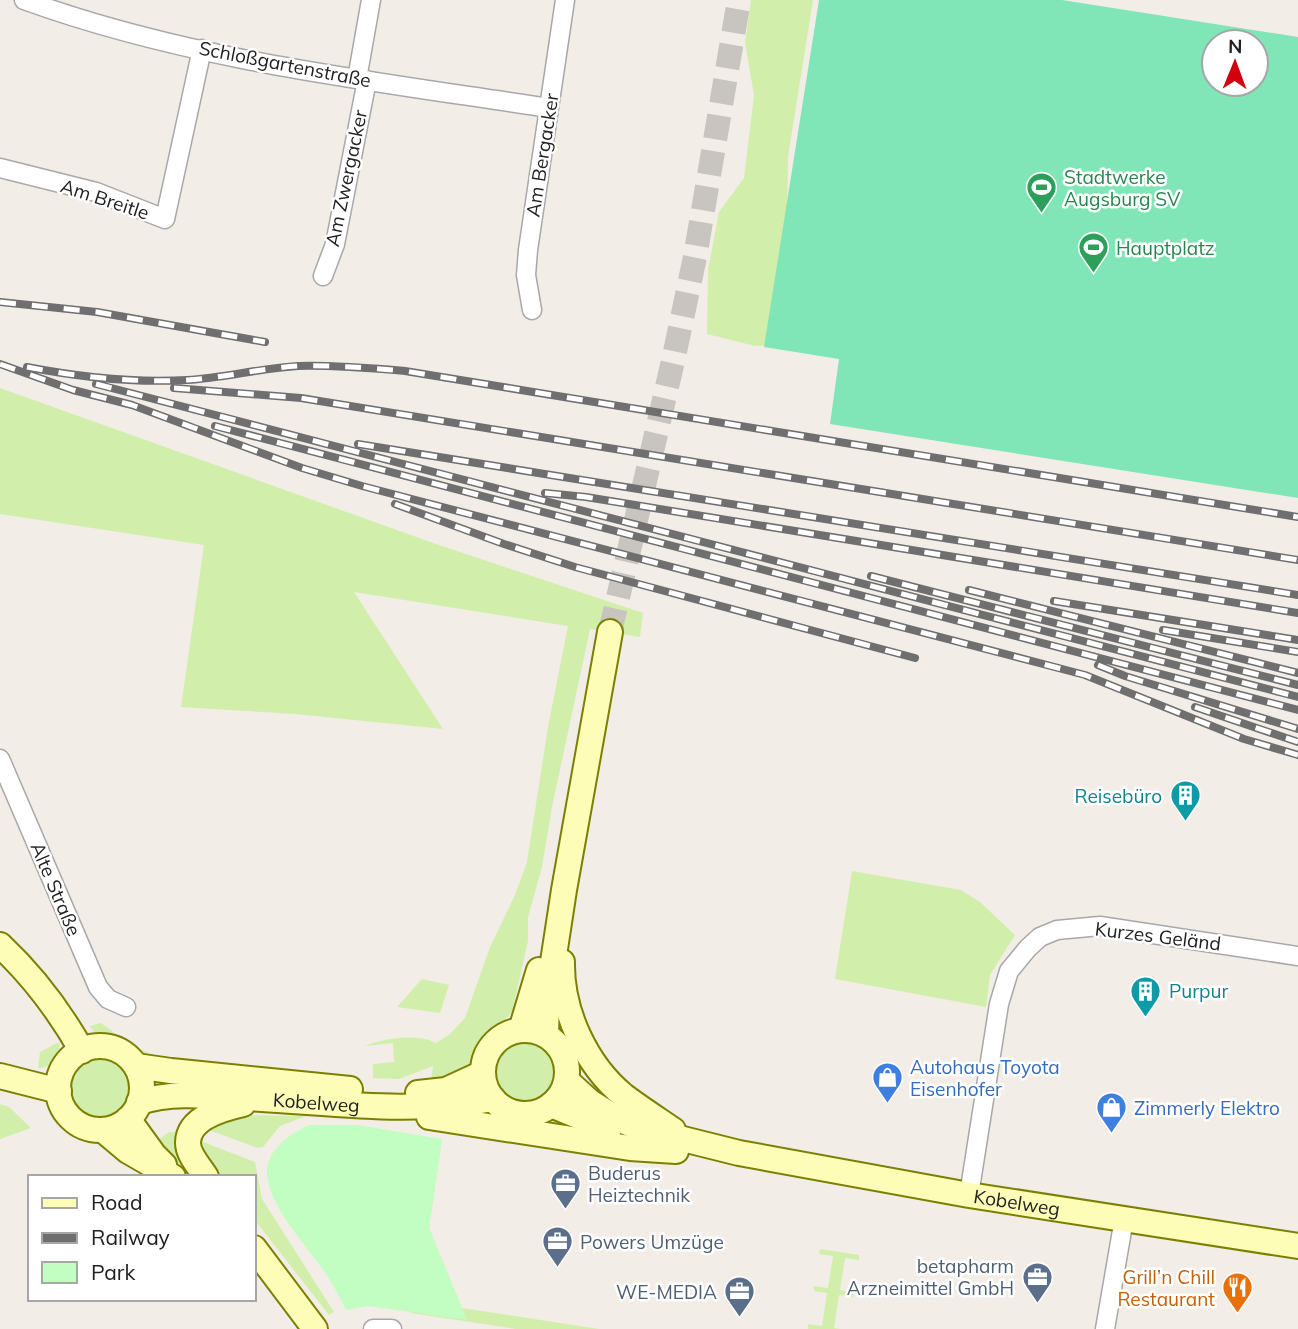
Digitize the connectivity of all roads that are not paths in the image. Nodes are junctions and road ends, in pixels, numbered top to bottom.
1 (24, 0) edge
2 (371, 0) edge
3 (565, 0) edge
4 (202, 50) junction
5 (362, 80) junction
6 (549, 108) junction
7 (0, 168) edge
8 (323, 276) dead end
9 (532, 310) dead end
10 (610, 632) tunnel mouth
11 (0, 759) edge
12 (564, 890) junction
13 (0, 945) edge
14 (1298, 956) edge
15 (126, 1007) dead end
16 (521, 1031) junction
17 (546, 1035) junction
18 (82, 1051) junction
19 (136, 1066) junction
20 (483, 1073) junction
21 (0, 1076) edge
22 (567, 1081) junction
23 (59, 1091) junction
24 (269, 1099) junction
25 (493, 1099) junction
26 (551, 1105) junction
27 (391, 1108) junction
28 (133, 1111) junction
29 (103, 1130) junction
30 (682, 1146) junction
31 (171, 1175) edge
32 (173, 1175) edge
33 (205, 1175) edge
34 (968, 1195) junction
35 (1124, 1219) junction
36 (1298, 1246) edge
37 (256, 1251) edge
38 (315, 1329) edge
39 (373, 1329) edge
40 (392, 1329) edge
41 (1105, 1329) edge

1 - 4 street, Schloßgartenstraße
2 - 5 street, Am Zwergacker
3 - 6 street, Am Bergacker
4 - 5 street, Schloßgartenstraße
4 - 7 street, Am Breitle
5 - 6 street, Schloßgartenstraße
5 - 8 street, Am Zwergacker
6 - 9 street, Am Bergacker
10 - 12 main road
11 - 15 street, Alte Straße
12 - 16 main road
12 - 17 main road
12 - 30 main road
13 - 18 main road
14 - 34 street, Kurzes Geländ
16 - 17 main road
16 - 20 main road
17 - 22 main road
18 - 19 main road
18 - 23 main road
19 - 20 main road, Kobelweg
19 - 28 main road
20 - 25 main road
21 - 23 main road
22 - 26 main road
22 - 30 main road, Kobelweg
23 - 29 main road
24 - 27 main road, Kobelweg
24 - 28 main road, Kobelweg
24 - 33 main road
25 - 26 main road
25 - 27 main road, Kobelweg
26 - 30 main road, Kobelweg
27 - 30 main road
28 - 29 main road
28 - 32 main road
29 - 31 main road
30 - 34 main road, Kobelweg
34 - 35 main road, Kobelweg
35 - 36 main road, Kobelweg
35 - 41 street
37 - 38 main road
39 - 40 street

